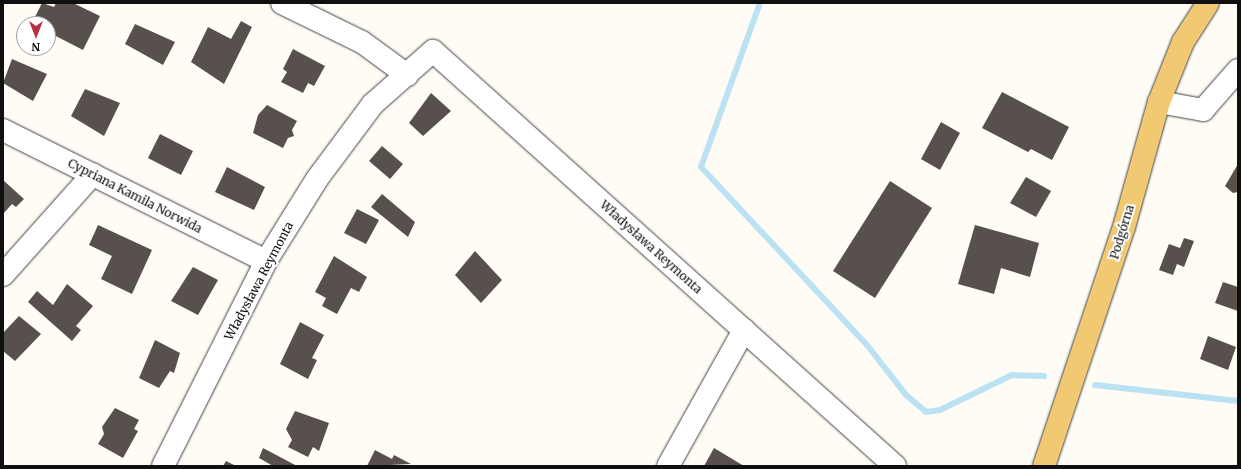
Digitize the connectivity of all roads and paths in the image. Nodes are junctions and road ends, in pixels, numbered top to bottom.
1 (282, 3) edge
2 (1208, 3) edge
3 (1238, 70) edge
4 (406, 75) junction
5 (1159, 102) junction
6 (3, 130) edge
7 (93, 174) junction
8 (266, 261) junction
9 (3, 275) edge
10 (744, 330) junction
11 (885, 462) edge
12 (163, 466) edge
13 (668, 466) edge
14 (1044, 466) edge

1 - 4 street
2 - 5 main road, Podgórna
3 - 5 street
4 - 8 street, Władysława Reymonta
4 - 10 street, Władysława Reymonta
5 - 14 main road, Podgórna
6 - 7 street, Cypriana Kamila Norwida
7 - 8 street, Cypriana Kamila Norwida
7 - 9 street
8 - 12 street, Władysława Reymonta
10 - 11 street, Władysława Reymonta
10 - 13 street

